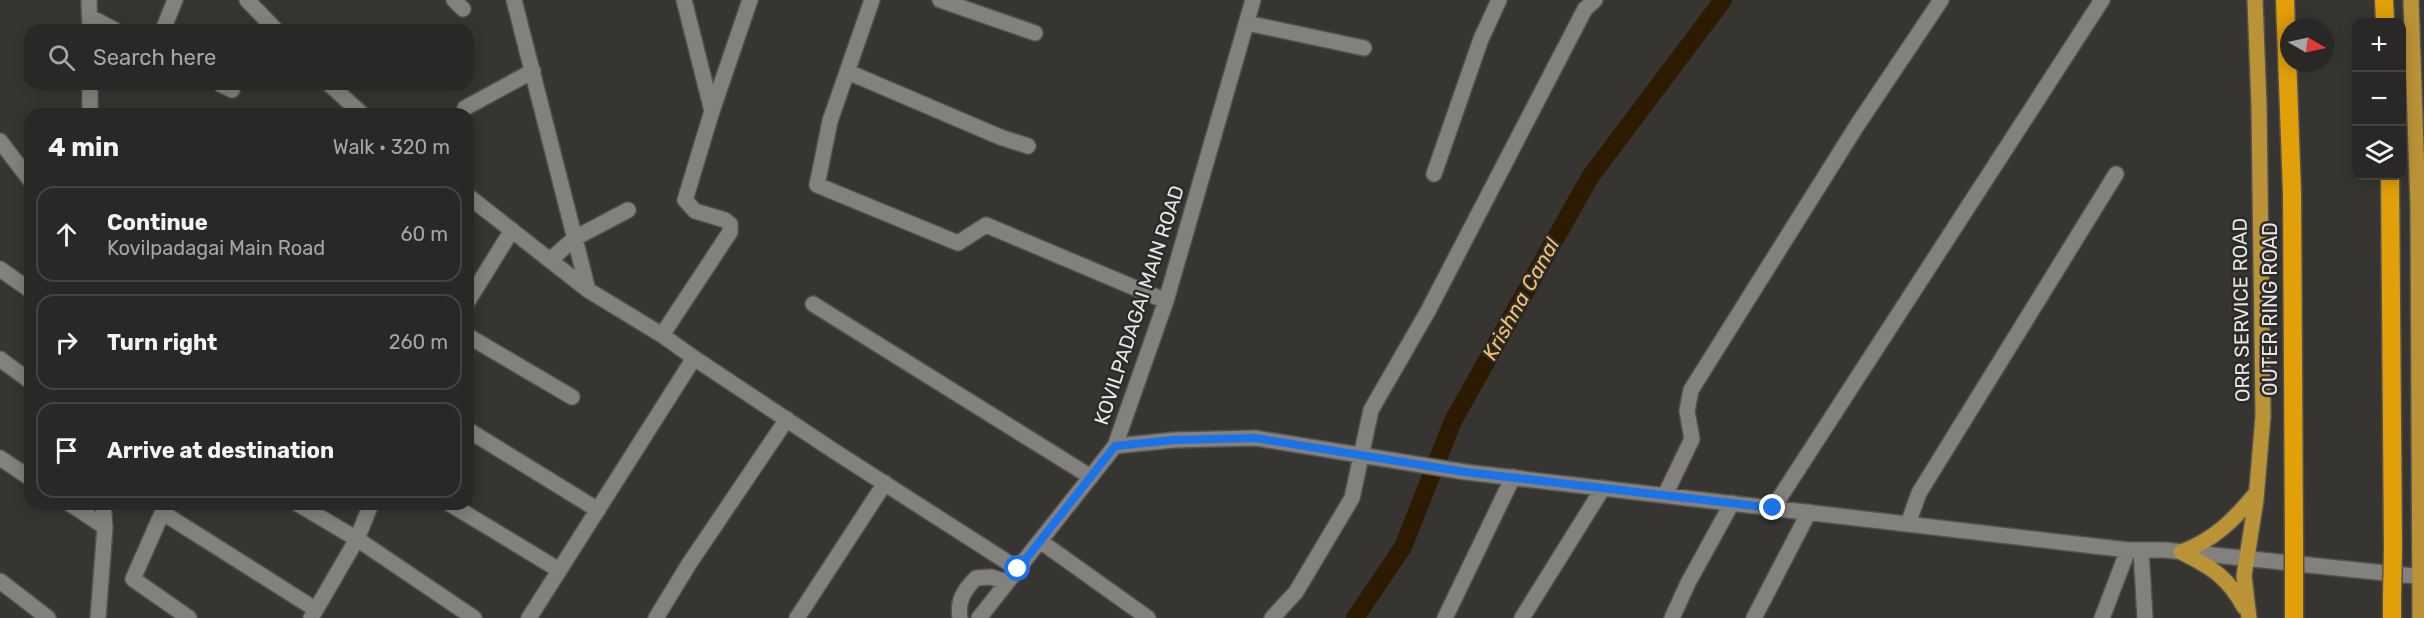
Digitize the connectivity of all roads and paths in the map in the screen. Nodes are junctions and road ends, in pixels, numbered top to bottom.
1 (89, 0) edge
2 (175, 0) edge
3 (247, 0) edge
4 (514, 0) edge
5 (684, 0) edge
6 (750, 0) edge
7 (872, 0) edge
8 (940, 0) edge
9 (1253, 0) edge
10 (1498, 0) edge
11 (1595, 0) edge
12 (1941, 0) edge
13 (2102, 0) edge
14 (2255, 0) edge
15 (2285, 0) edge
16 (2384, 0) edge
17 (2411, 0) edge
18 (2385, 18) edge
19 (90, 23) edge
20 (1247, 23) junction
21 (165, 24) edge
22 (270, 24) edge
23 (1035, 33) dead end
24 (1364, 48) dead end
25 (533, 71) junction
26 (848, 72) junction
27 (90, 90) edge
28 (332, 90) edge
29 (90, 108) edge
30 (342, 108) edge
31 (465, 108) dead end
32 (712, 111) junction
33 (0, 141) edge
34 (1028, 146) dead end
35 (24, 172) edge
36 (1434, 174) dead end
37 (2116, 174) dead end
38 (2390, 180) edge
39 (474, 200) edge
40 (628, 210) dead end
41 (512, 230) junction
42 (575, 238) junction
43 (550, 260) junction
44 (0, 268) edge
45 (24, 286) edge
46 (588, 290) junction
47 (474, 291) edge
48 (1166, 302) junction
49 (813, 304) dead end
50 (662, 334) junction
51 (474, 340) edge
52 (694, 358) junction
53 (0, 359) edge
54 (24, 377) edge
55 (572, 397) dead end
56 (787, 419) junction
57 (474, 434) edge
58 (1115, 446) junction
59 (1361, 453) junction
60 (0, 458) edge
61 (24, 474) edge
62 (1091, 477) junction
63 (1513, 477) junction
64 (885, 483) junction
65 (1603, 488) junction
66 (2256, 493) junction
67 (1665, 495) junction
68 (1732, 503) junction
69 (1773, 508) junction
70 (79, 510) edge
71 (104, 510) edge
72 (164, 510) edge
73 (168, 510) edge
74 (308, 510) edge
75 (369, 510) edge
76 (460, 510) edge
77 (598, 510) junction
78 (1809, 512) junction
79 (1908, 524) junction
80 (105, 527) junction
81 (357, 539) junction
82 (1041, 541) junction
83 (2135, 550) junction
84 (2181, 552) junction
85 (2246, 558) junction
86 (1018, 569) junction
87 (560, 570) junction
88 (2422, 577) edge
89 (1007, 582) junction
90 (2, 586) edge
91 (454, 612) edge
92 (313, 614) edge
93 (2249, 617) edge
94 (48, 618) edge
95 (98, 618) edge
96 (189, 618) edge
97 (474, 618) edge
98 (529, 618) edge
99 (656, 618) edge
100 (797, 618) edge
101 (960, 618) edge
102 (979, 618) edge
103 (1148, 618) edge
104 (1272, 618) edge
105 (1445, 618) edge
106 (1522, 618) edge
107 (1672, 618) edge
108 (1754, 618) edge
109 (2102, 618) edge
110 (2145, 618) edge
111 (2294, 618) edge
112 (2392, 618) edge
113 (2420, 618) edge

1 - 19 street
2 - 21 street
3 - 22 street
4 - 25 street
5 - 32 street
6 - 32 street
7 - 26 street
8 - 23 street
9 - 20 street, KOVILPADAGAI MAIN ROAD
10 - 36 street
11 - 59 street
12 - 67 street
13 - 69 street
14 - 66 main road, ORR SERVICE ROAD
15 - 111 highway, OUTER RING ROAD, bridge
16 - 18 highway
17 - 88 main road
20 - 24 street
20 - 48 street, KOVILPADAGAI MAIN ROAD
25 - 31 street
25 - 42 street
26 - 34 street
26 - 48 street
27 - 29 street
28 - 30 street
32 - 50 street
33 - 35 street
37 - 79 street
38 - 112 highway, bridge
39 - 41 street
40 - 42 street
41 - 43 street
41 - 47 street
42 - 43 street
42 - 46 street
43 - 46 street
44 - 45 street
46 - 50 street
48 - 58 street, KOVILPADAGAI MAIN ROAD
49 - 62 street
50 - 52 street
51 - 55 street
52 - 56 street
52 - 77 street
53 - 54 street
56 - 64 street
56 - 99 street
57 - 77 street
58 - 59 street
58 - 62 street, KOVILPADAGAI MAIN ROAD
59 - 63 street
59 - 104 street
60 - 61 street
62 - 82 street, KOVILPADAGAI MAIN ROAD
63 - 65 street
63 - 105 street
64 - 86 street
64 - 100 street
65 - 67 street
65 - 106 street
66 - 84 main road
66 - 85 main road, ORR SERVICE ROAD
67 - 68 street
68 - 69 street
68 - 107 street
69 - 78 street
70 - 80 street
71 - 80 street
72 - 96 street
73 - 92 street
74 - 81 street
75 - 81 street
76 - 87 street
77 - 87 street
78 - 79 street
78 - 108 street
79 - 83 street
80 - 95 street
81 - 91 street
81 - 92 street
82 - 86 street, KOVILPADAGAI MAIN ROAD
82 - 103 street
83 - 84 street
83 - 109 street
83 - 110 street
84 - 85 street
84 - 93 main road
85 - 88 street
85 - 93 main road, ORR SERVICE ROAD
86 - 89 street, KOVILPADAGAI MAIN ROAD
87 - 98 street
88 - 113 main road
89 - 101 street
89 - 102 street, KOVILPADAGAI MAIN ROAD
90 - 94 street
91 - 97 street

